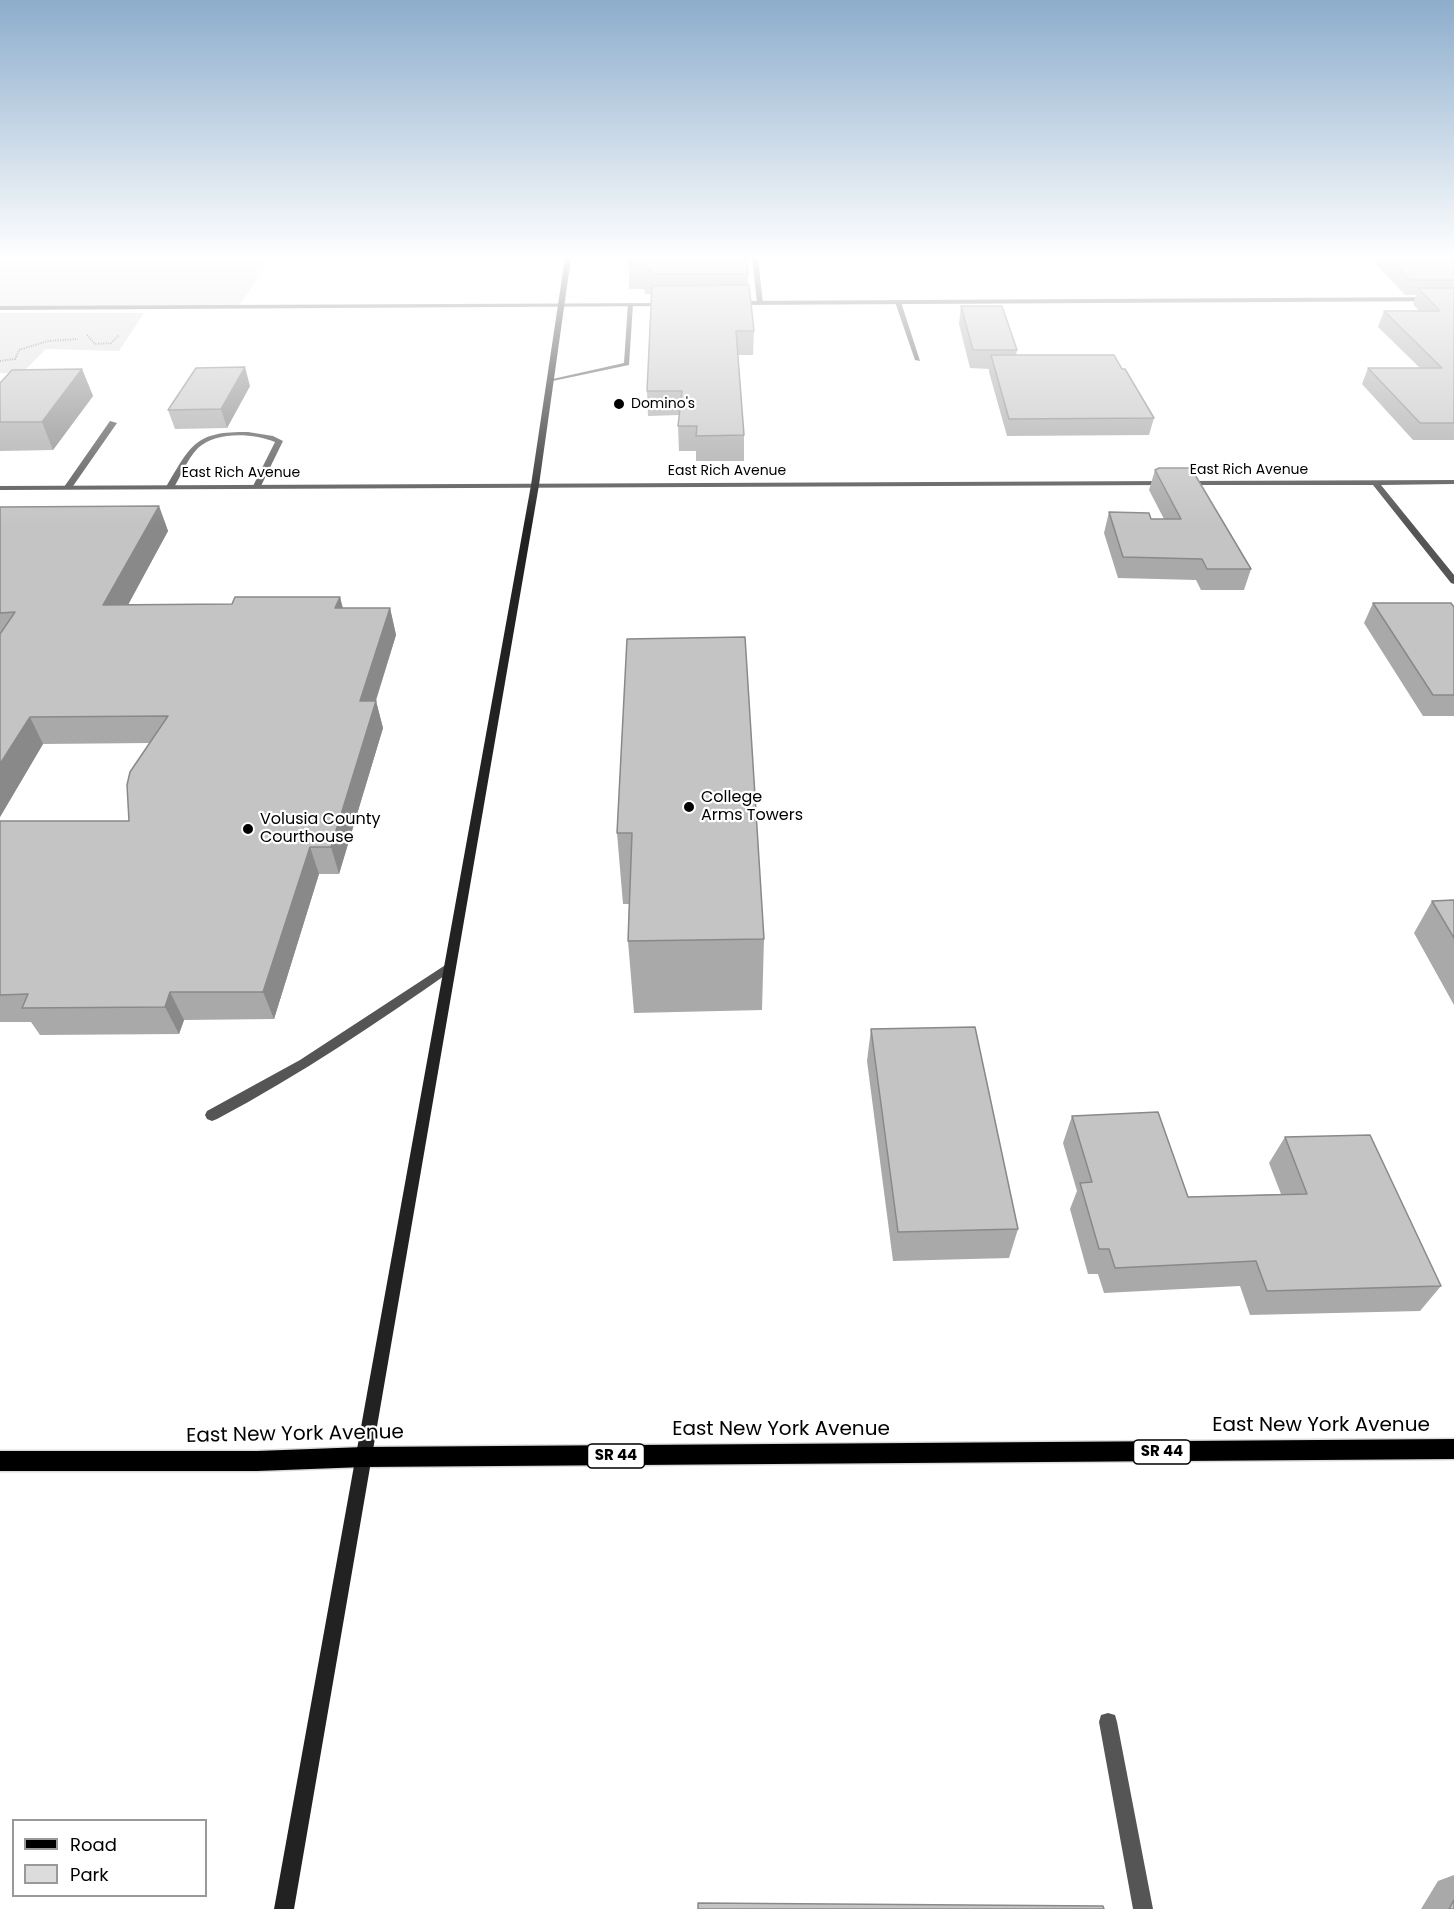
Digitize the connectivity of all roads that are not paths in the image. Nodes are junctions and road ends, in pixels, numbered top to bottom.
1 (555, 347) edge
2 (628, 347) edge
3 (914, 347) edge
4 (918, 360) dead end
5 (550, 381) junction
6 (113, 423) dead end
7 (1454, 482) edge
8 (1376, 483) junction
9 (536, 485) junction
10 (257, 486) junction
11 (68, 487) junction
12 (170, 487) junction
13 (0, 488) edge
14 (1454, 581) edge
15 (450, 966) junction
16 (212, 1115) dead end
17 (1454, 1449) edge
18 (364, 1457) junction
19 (0, 1461) edge
20 (1108, 1722) dead end
21 (284, 1909) edge
22 (1143, 1909) edge

1 - 5 main road
2 - 5 street
3 - 4 street
5 - 9 main road
6 - 11 street
7 - 8 street, East Rich Avenue
8 - 9 street, East Rich Avenue
8 - 14 street
9 - 10 street, East Rich Avenue
9 - 15 main road
10 - 12 street, East Rich Avenue
10 - 12 street
11 - 12 street, East Rich Avenue
11 - 13 street, East Rich Avenue
15 - 16 street
15 - 18 main road
17 - 18 main road, East New York Avenue / SR 44
18 - 19 main road, East New York Avenue / SR 44
18 - 21 main road
20 - 22 street

